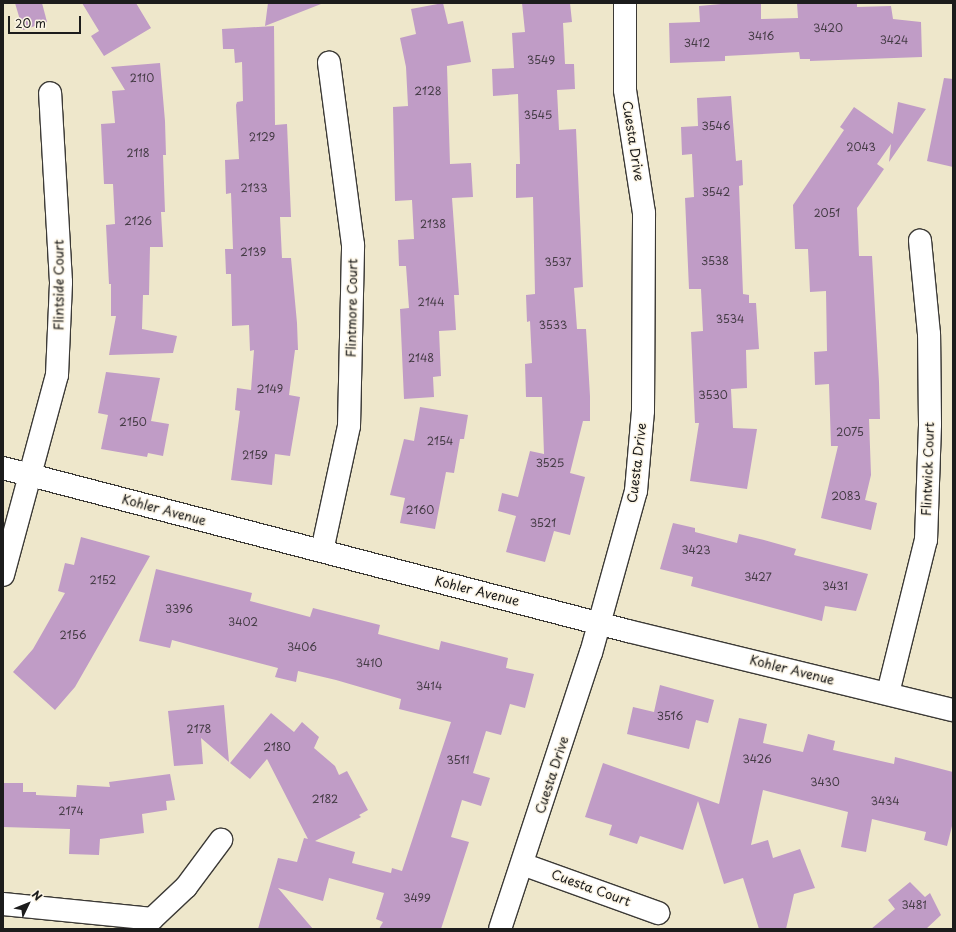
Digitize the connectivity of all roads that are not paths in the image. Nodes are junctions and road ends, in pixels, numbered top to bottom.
1 (625, 3) edge
2 (329, 63) dead end
3 (50, 93) dead end
4 (920, 240) dead end
5 (3, 468) edge
6 (31, 474) junction
7 (322, 551) junction
8 (3, 575) edge
9 (601, 623) junction
10 (888, 693) junction
11 (953, 710) edge
12 (221, 840) dead end
13 (522, 864) junction
14 (3, 904) edge
15 (658, 913) dead end
16 (500, 929) edge

1 - 9 street, Cuesta Drive
2 - 7 street, Flintmore Court
3 - 6 street, Flintside Court
4 - 10 street, Flintwick Court
5 - 6 street, Kohler Avenue
6 - 7 street, Kohler Avenue
6 - 8 street, Flintside Court
7 - 9 street, Kohler Avenue
9 - 10 street, Kohler Avenue
9 - 13 street, Cuesta Drive
10 - 11 street, Kohler Avenue
12 - 14 street
13 - 15 street, Cuesta Court
13 - 16 street, Cuesta Drive

